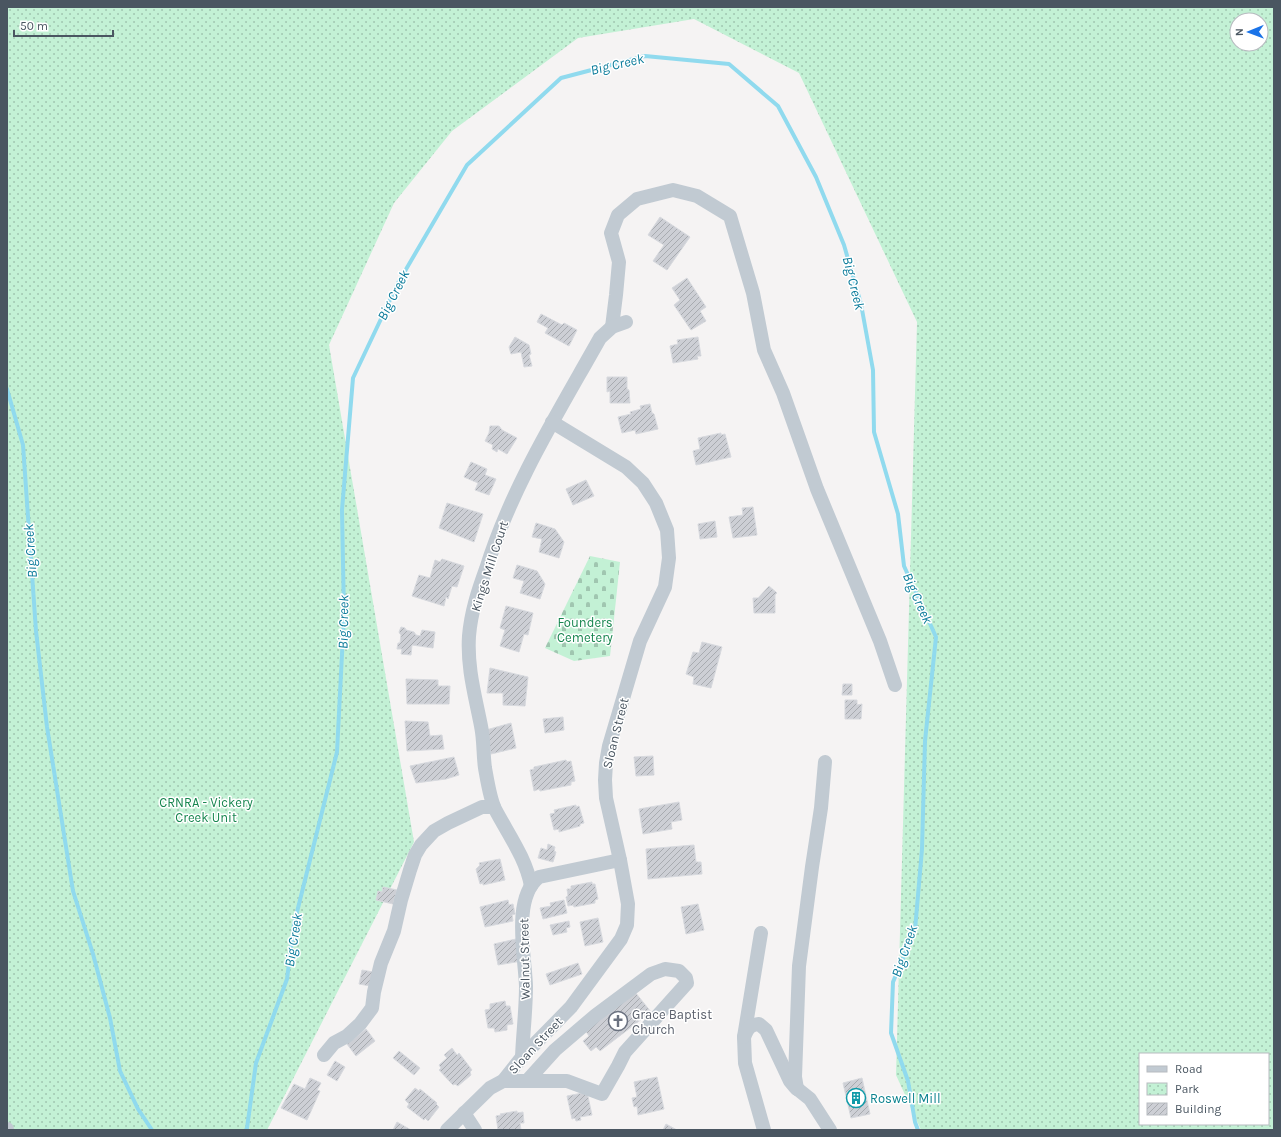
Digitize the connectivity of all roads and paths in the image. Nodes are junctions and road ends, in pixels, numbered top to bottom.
1 (626, 322) dead end
2 (612, 327) junction
3 (552, 422) junction
4 (895, 685) dead end
5 (825, 762) dead end
6 (494, 807) junction
7 (620, 860) junction
8 (531, 886) junction
9 (761, 933) dead end
10 (744, 1037) junction
11 (324, 1055) dead end
12 (522, 1057) junction
13 (503, 1081) junction
14 (527, 1081) junction
15 (797, 1089) junction
16 (464, 1113) junction
17 (447, 1130) edge
18 (476, 1130) edge
19 (764, 1130) edge
20 (830, 1130) edge

1 - 2 street, Kings Mill Court
2 - 3 street, Kings Mill Court
2 - 4 street
3 - 6 street, Kings Mill Court
3 - 7 street, Sloan Street
5 - 15 street
6 - 8 street, Kings Mill Court
6 - 11 street
7 - 8 street
7 - 12 street, Sloan Street
8 - 12 street, Walnut Street
9 - 10 street
10 - 15 street
10 - 19 street
12 - 13 street, Sloan Street
13 - 14 street
13 - 16 street, Sloan Street
14 - 14 street
15 - 20 street
16 - 17 street, Sloan Street
16 - 18 street

